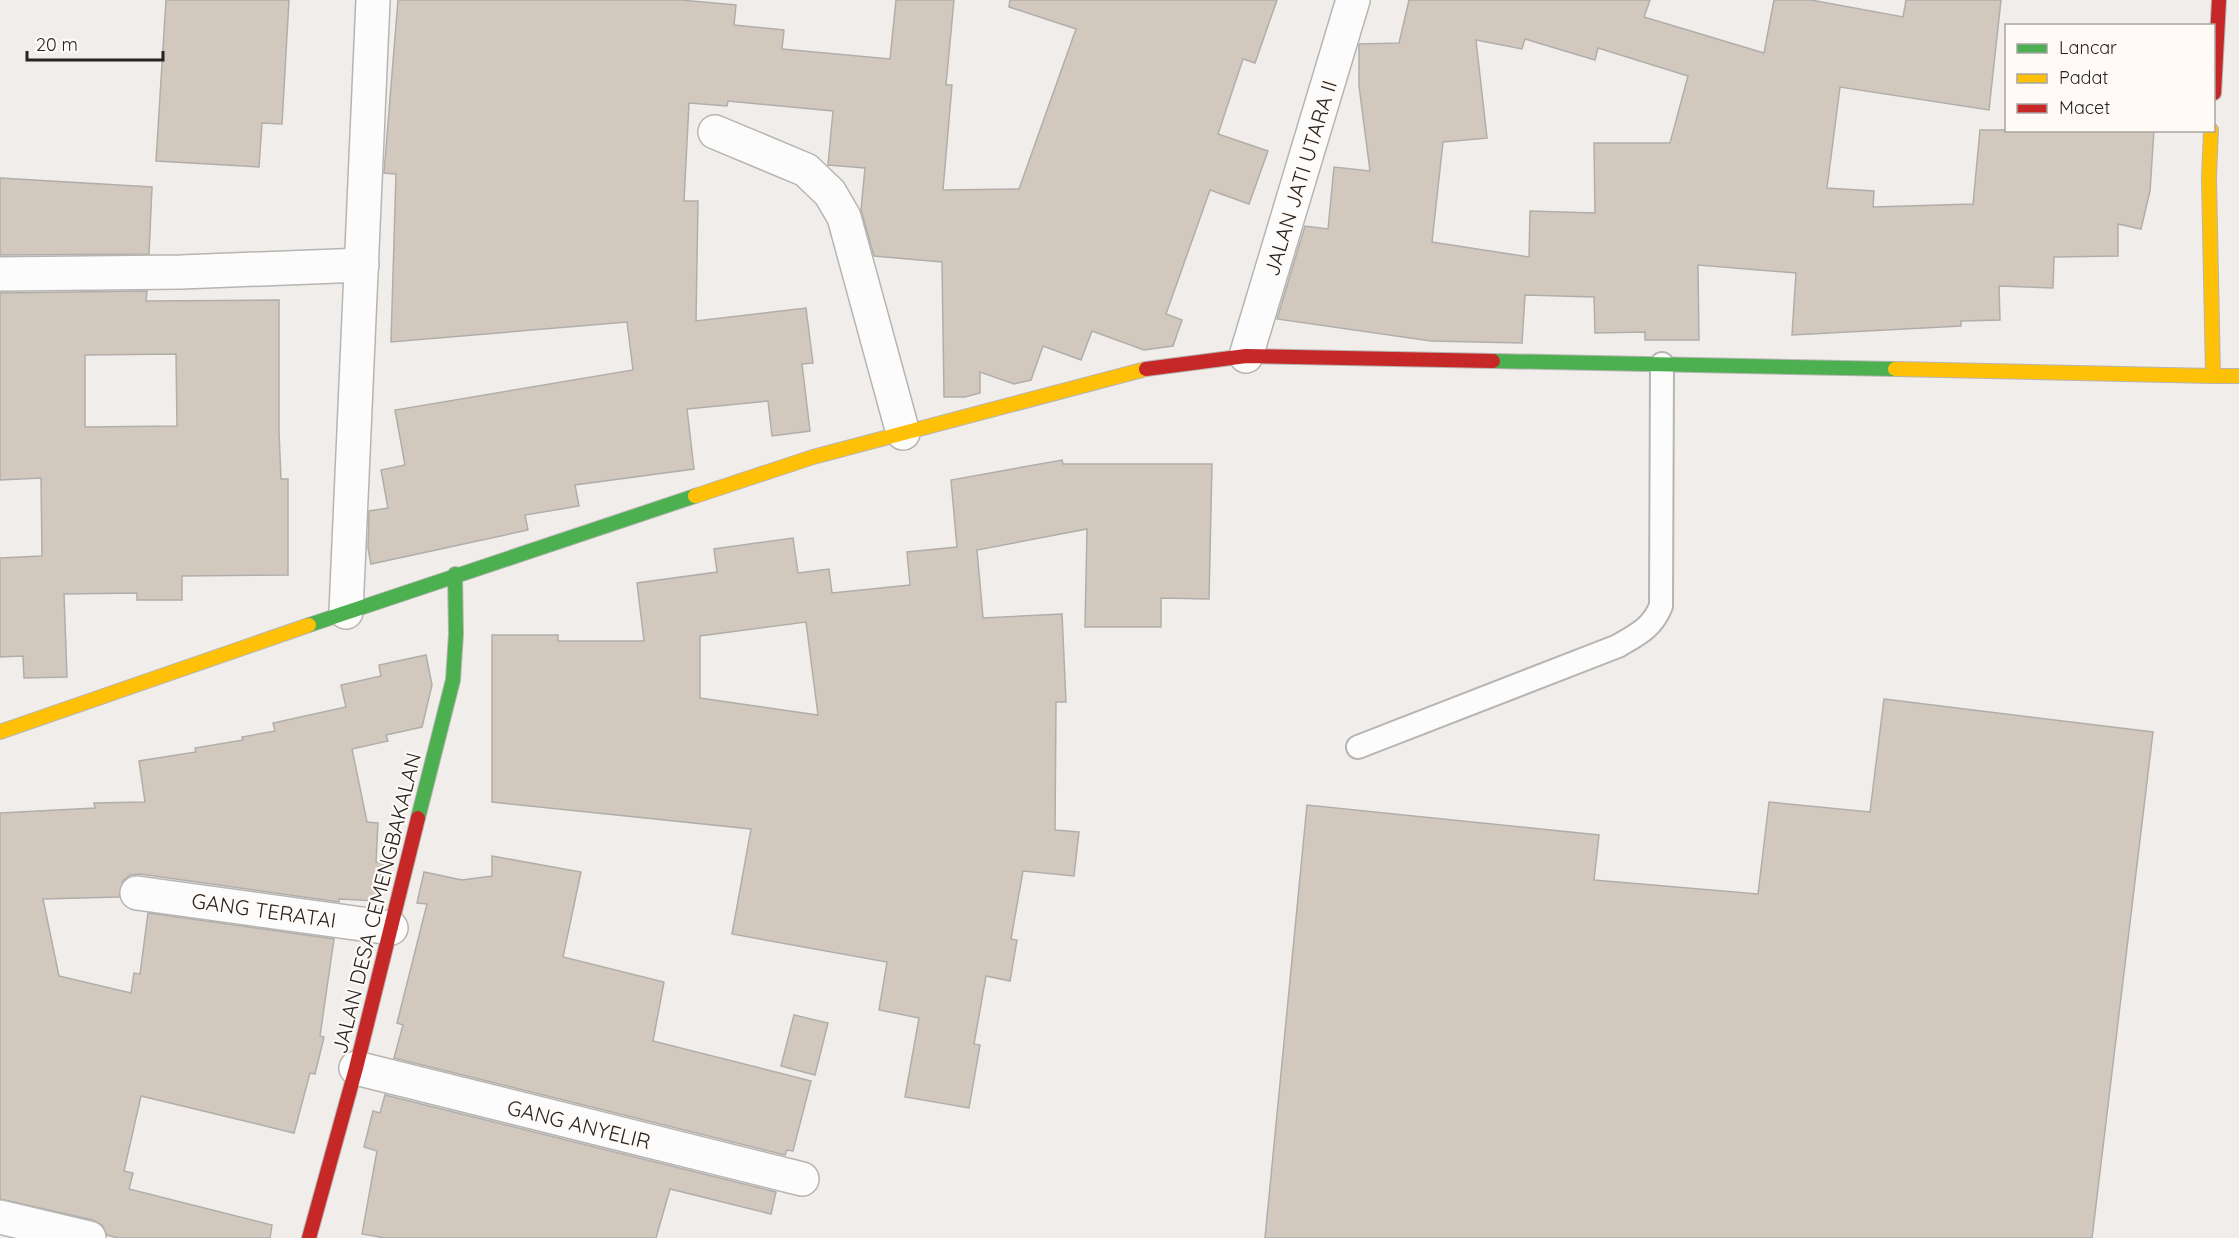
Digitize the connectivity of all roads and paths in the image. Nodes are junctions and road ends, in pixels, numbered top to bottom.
1 (373, 0) edge
2 (1353, 0) edge
3 (2219, 0) edge
4 (2215, 74) edge
5 (715, 132) dead end
6 (2211, 132) edge
7 (362, 265) junction
8 (0, 274) edge
9 (1246, 356) junction
10 (1662, 364) junction
11 (2213, 376) junction
12 (2239, 376) edge
13 (903, 433) junction
14 (455, 574) junction
15 (346, 612) junction
16 (0, 732) edge
17 (1358, 747) dead end
18 (137, 892) dead end
19 (391, 928) junction
20 (356, 1068) junction
21 (802, 1179) dead end
22 (0, 1217) edge
23 (89, 1238) edge
24 (309, 1238) edge

1 - 7 street
2 - 9 street, JALAN JATI UTARA II
3 - 4 main road
5 - 13 street
6 - 11 main road
7 - 8 street
7 - 15 street
9 - 10 main road
9 - 13 main road
10 - 11 main road
10 - 17 lane
11 - 12 main road
13 - 14 main road
14 - 15 main road
14 - 19 main road, JALAN DESA CEMENGBAKALAN
15 - 16 main road
18 - 19 street, GANG TERATAI
19 - 20 main road, JALAN DESA CEMENGBAKALAN
20 - 21 street, GANG ANYELIR
20 - 24 main road, JALAN DESA CEMENGBAKALAN
22 - 23 street

